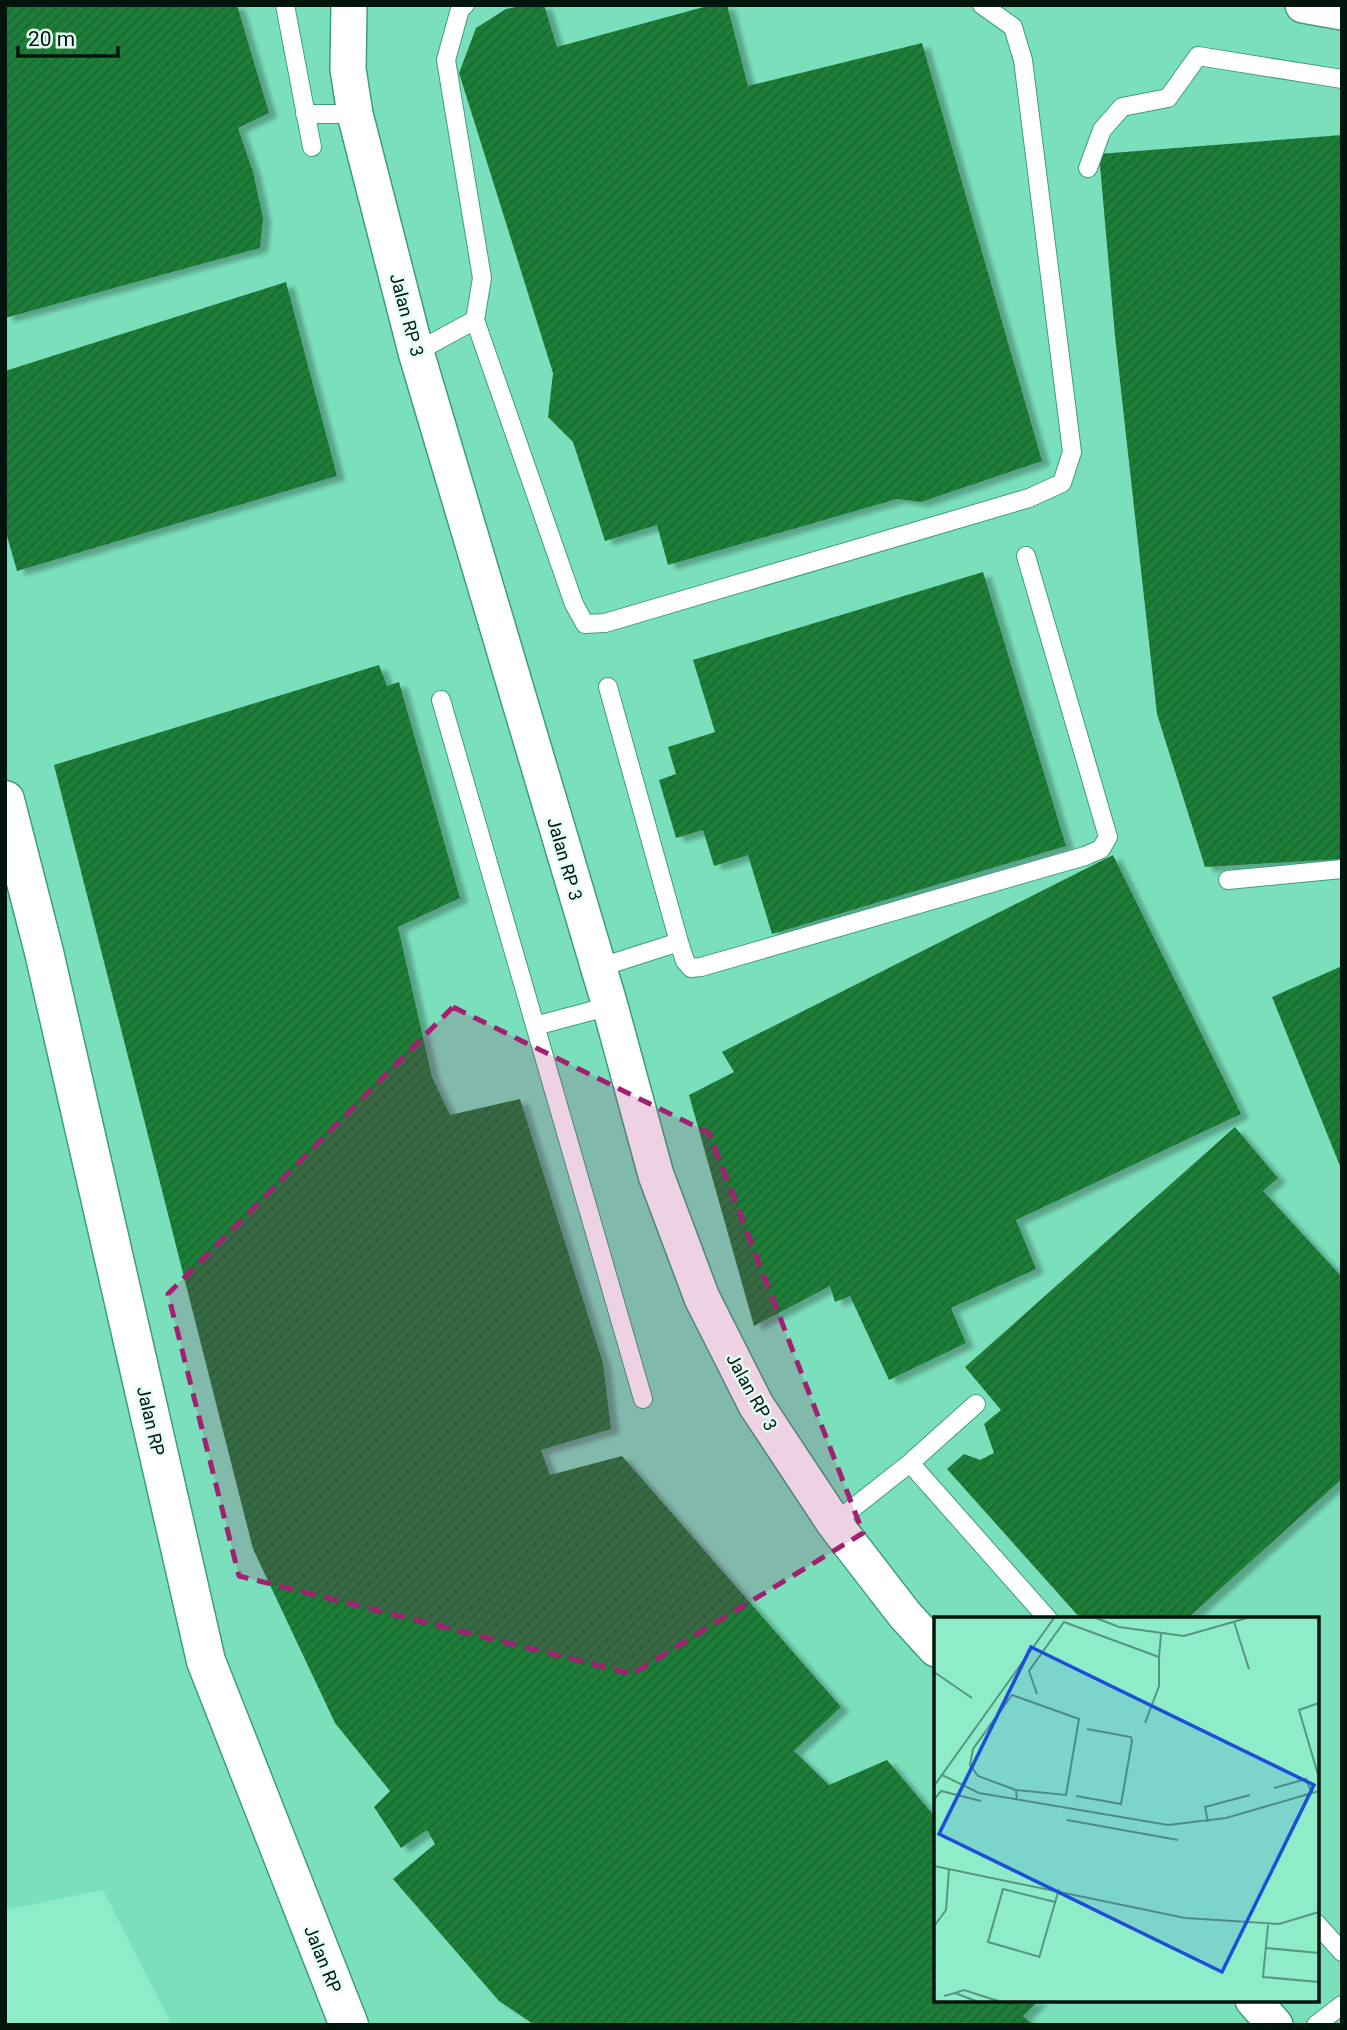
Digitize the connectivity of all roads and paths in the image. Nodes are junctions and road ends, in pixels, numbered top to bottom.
1 (285, 5) edge
2 (349, 5) edge
3 (465, 5) edge
4 (982, 5) edge
5 (1303, 5) edge
6 (1342, 12) edge
7 (1342, 79) edge
8 (305, 114) junction
9 (355, 114) junction
10 (312, 147) dead end
11 (1088, 168) dead end
12 (475, 320) junction
13 (416, 352) junction
14 (1026, 556) dead end
15 (608, 687) dead end
16 (441, 700) dead end
17 (5, 800) edge
18 (12, 852) edge
19 (1342, 869) edge
20 (1228, 880) dead end
21 (679, 942) junction
22 (597, 968) junction
23 (610, 1006) junction
24 (535, 1026) junction
25 (643, 1399) dead end
26 (976, 1404) dead end
27 (910, 1463) junction
28 (834, 1522) junction
29 (1046, 1617) edge
30 (934, 1647) edge
31 (1319, 1926) edge
32 (1342, 1952) edge
33 (1255, 2002) edge
34 (1342, 2005) edge
35 (349, 2025) edge
36 (1275, 2025) edge
37 (1316, 2025) edge

1 - 8 lane
2 - 9 street, Jalan RP 3
3 - 12 lane
4 - 12 lane
5 - 6 street
7 - 11 lane
8 - 9 lane
8 - 10 lane
9 - 13 street, Jalan RP 3
12 - 13 lane
13 - 22 street, Jalan RP 3
14 - 21 lane
15 - 21 lane
16 - 24 lane
17 - 18 street, Jalan RP
18 - 35 street, Jalan RP
19 - 20 lane
21 - 22 lane
22 - 23 street, Jalan RP 3
23 - 24 lane
23 - 28 street, Jalan RP 3
24 - 25 lane
26 - 27 lane
27 - 28 lane
27 - 29 lane
28 - 30 street, Jalan RP 3
31 - 32 lane
33 - 36 street
34 - 37 lane

